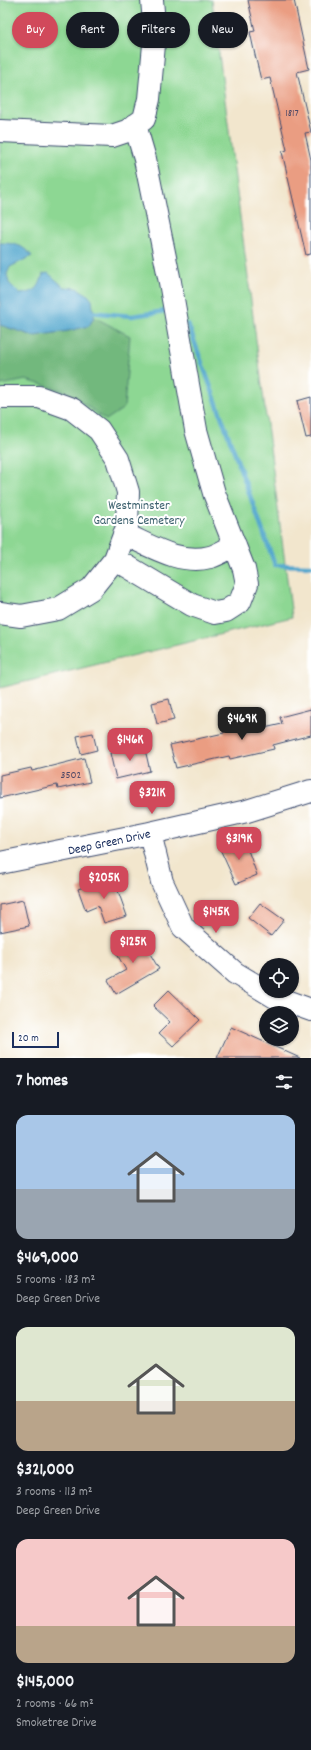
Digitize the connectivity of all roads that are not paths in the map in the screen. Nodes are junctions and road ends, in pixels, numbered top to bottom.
1 (152, 0) edge
2 (135, 125) junction
3 (0, 131) edge
4 (0, 397) edge
5 (124, 534) junction
6 (235, 545) junction
7 (115, 559) junction
8 (0, 613) edge
9 (311, 791) edge
10 (150, 833) junction
11 (0, 863) edge
12 (311, 1010) edge

1 - 2 street
2 - 3 street
2 - 6 street
4 - 5 street
5 - 6 street
5 - 7 street
6 - 7 street
7 - 8 street
9 - 10 street, Deep Green Drive
10 - 11 street, Deep Green Drive
10 - 12 street

